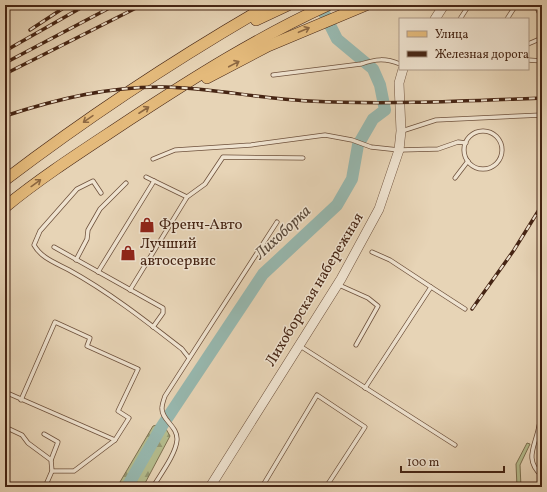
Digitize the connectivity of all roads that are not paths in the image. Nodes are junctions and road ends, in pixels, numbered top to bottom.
1 (288, 5) edge
2 (328, 5) edge
3 (366, 5) edge
4 (444, 5) edge
5 (469, 5) edge
6 (516, 5) edge
7 (536, 5) edge
8 (265, 10) edge
9 (542, 11) edge
10 (436, 18) edge
11 (461, 18) edge
12 (508, 18) edge
13 (542, 38) edge
14 (266, 41) junction
15 (529, 44) edge
16 (529, 60) edge
17 (542, 61) edge
18 (399, 64) edge
19 (404, 70) edge
20 (273, 75) dead end
21 (542, 115) edge
22 (400, 131) junction
23 (466, 143) junction
24 (399, 150) junction
25 (303, 158) dead end
26 (153, 159) dead end
27 (468, 161) junction
28 (146, 177) dead end
29 (455, 178) dead end
30 (5, 180) edge
31 (154, 181) junction
32 (126, 183) dead end
33 (101, 193) dead end
34 (187, 197) junction
35 (5, 206) edge
36 (277, 222) dead end
37 (54, 248) dead end
38 (372, 252) dead end
39 (76, 260) junction
40 (98, 272) junction
41 (338, 284) junction
42 (431, 287) junction
43 (130, 290) junction
44 (465, 309) dead end
45 (154, 327) junction
46 (299, 345) junction
47 (356, 345) dead end
48 (189, 358) junction
49 (365, 388) junction
50 (5, 392) edge
51 (21, 400) junction
52 (542, 406) edge
53 (5, 427) edge
54 (44, 434) dead end
55 (115, 440) junction
56 (455, 445) dead end
57 (51, 460) junction
58 (52, 471) junction
59 (542, 476) edge
60 (45, 487) edge
61 (153, 487) edge
62 (210, 487) edge
63 (262, 487) edge
64 (326, 487) edge

1 - 8 main road
2 - 14 main road
14 -> 3 main road
4 - 10 street
5 - 11 lane
6 - 12 lane
7 - 9 lane
8 -> 30 main road
13 - 15 lane
35 -> 14 main road
16 - 17 lane
18 - 20 lane
19 - 22 street, Лихоборская набережная
21 - 22 lane
22 - 24 street, Лихоборская набережная
23 - 24 lane
23 - 27 lane
23 - 27 lane
24 - 26 lane
24 - 41 street, Лихоборская набережная
25 - 34 lane
27 - 29 lane
28 - 31 lane
31 - 34 lane
31 - 40 lane
32 - 39 lane
33 - 45 lane
34 - 43 lane
36 - 48 lane
37 - 39 lane
38 - 42 lane
39 - 40 lane
40 - 43 lane
41 - 46 street, Лихоборская набережная
41 - 47 lane
42 - 44 lane
42 - 49 lane
43 - 45 lane
45 - 48 lane
46 - 49 lane
46 - 62 street, Лихоборская набережная
48 - 61 lane
49 - 56 lane
50 - 51 lane
51 - 55 lane
51 - 55 lane
52 - 59 lane
53 - 57 lane
54 - 57 lane
55 - 58 lane
57 - 58 lane
58 - 60 lane
63 - 64 lane

